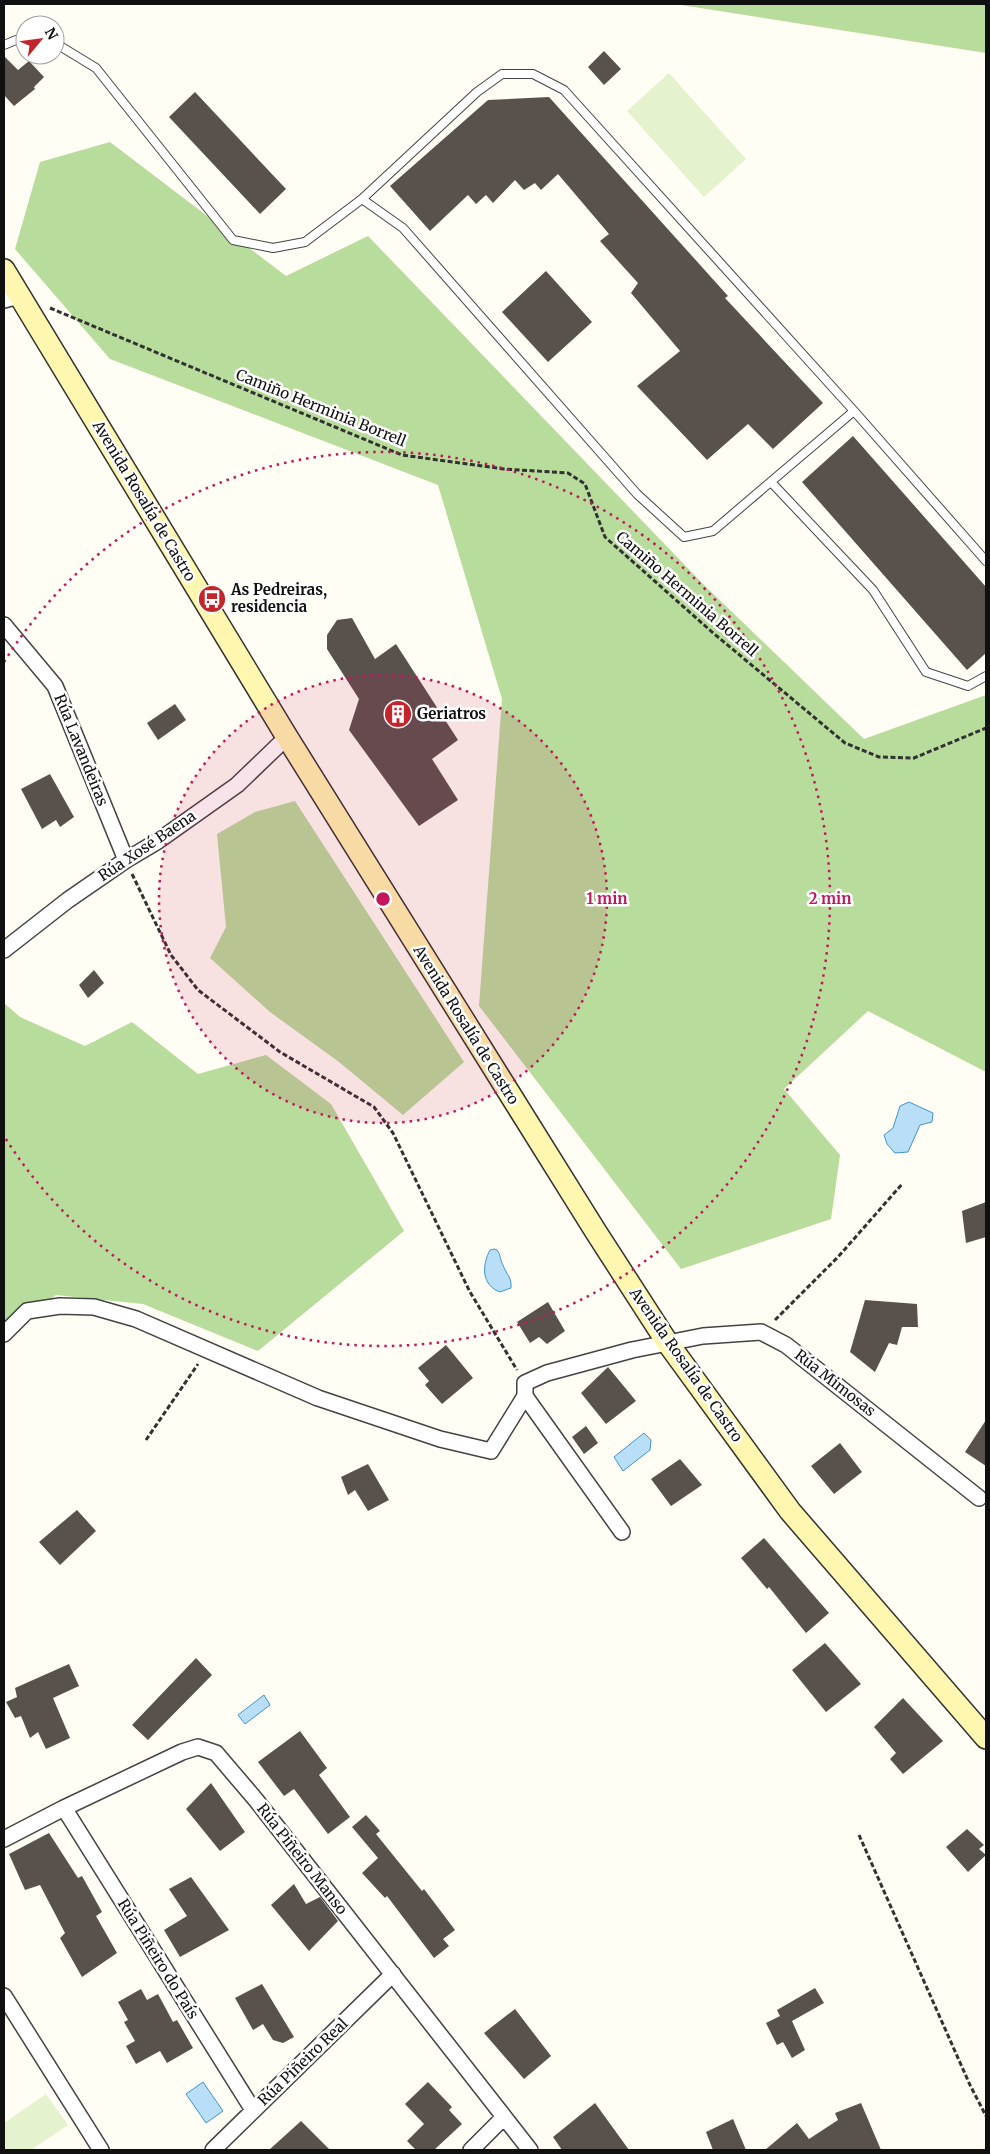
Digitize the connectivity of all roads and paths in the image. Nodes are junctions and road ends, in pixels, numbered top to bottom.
1 (65, 49) edge
2 (362, 199) junction
3 (4, 270) edge
4 (11, 298) edge
5 (854, 410) junction
6 (771, 482) junction
7 (986, 561) edge
8 (4, 625) edge
9 (986, 676) edge
10 (986, 728) edge
11 (287, 737) junction
12 (126, 860) junction
13 (4, 950) edge
14 (903, 1184) dead end
15 (761, 1332) junction
16 (4, 1334) edge
17 (667, 1342) junction
18 (207, 1351) junction
19 (525, 1390) junction
20 (146, 1440) dead end
21 (979, 1498) dead end
22 (622, 1532) dead end
23 (986, 1738) edge
24 (64, 1808) junction
25 (858, 1835) dead end
26 (4, 1839) edge
27 (393, 1974) junction
28 (4, 1996) edge
29 (253, 2110) junction
30 (986, 2116) edge
31 (504, 2117) junction
32 (221, 2147) edge
33 (100, 2150) edge
34 (471, 2150) edge
35 (530, 2150) edge

1 - 2 lane
2 - 5 lane
2 - 6 lane
3 - 4 street, Avenida Rosalía de Castro
4 - 10 path, Camiño Herminia Borrell
4 - 11 street, Avenida Rosalía de Castro
5 - 6 lane
5 - 7 lane
6 - 9 lane
8 - 12 street, Rúa Lavandeiras
11 - 12 street, Rúa Xosé Baena
11 - 17 street, Avenida Rosalía de Castro
12 - 13 street, Rúa Xosé Baena
12 - 19 path
14 - 15 path
15 - 17 street
15 - 21 street, Rúa Mimosas
16 - 18 street
17 - 19 street
17 - 23 street, Avenida Rosalía de Castro
18 - 19 street
18 - 20 path
19 - 22 street
24 - 26 street, Rúa Piñeiro Manso
24 - 27 street, Rúa Piñeiro Manso
24 - 29 street, Rúa Piñeiro do País
25 - 30 path
27 - 29 street, Rúa Piñeiro Real
27 - 31 street, Rúa Piñeiro Manso
28 - 33 street
29 - 32 street, Rúa Piñeiro Real
31 - 34 street
31 - 35 street, Rúa Piñeiro Manso

